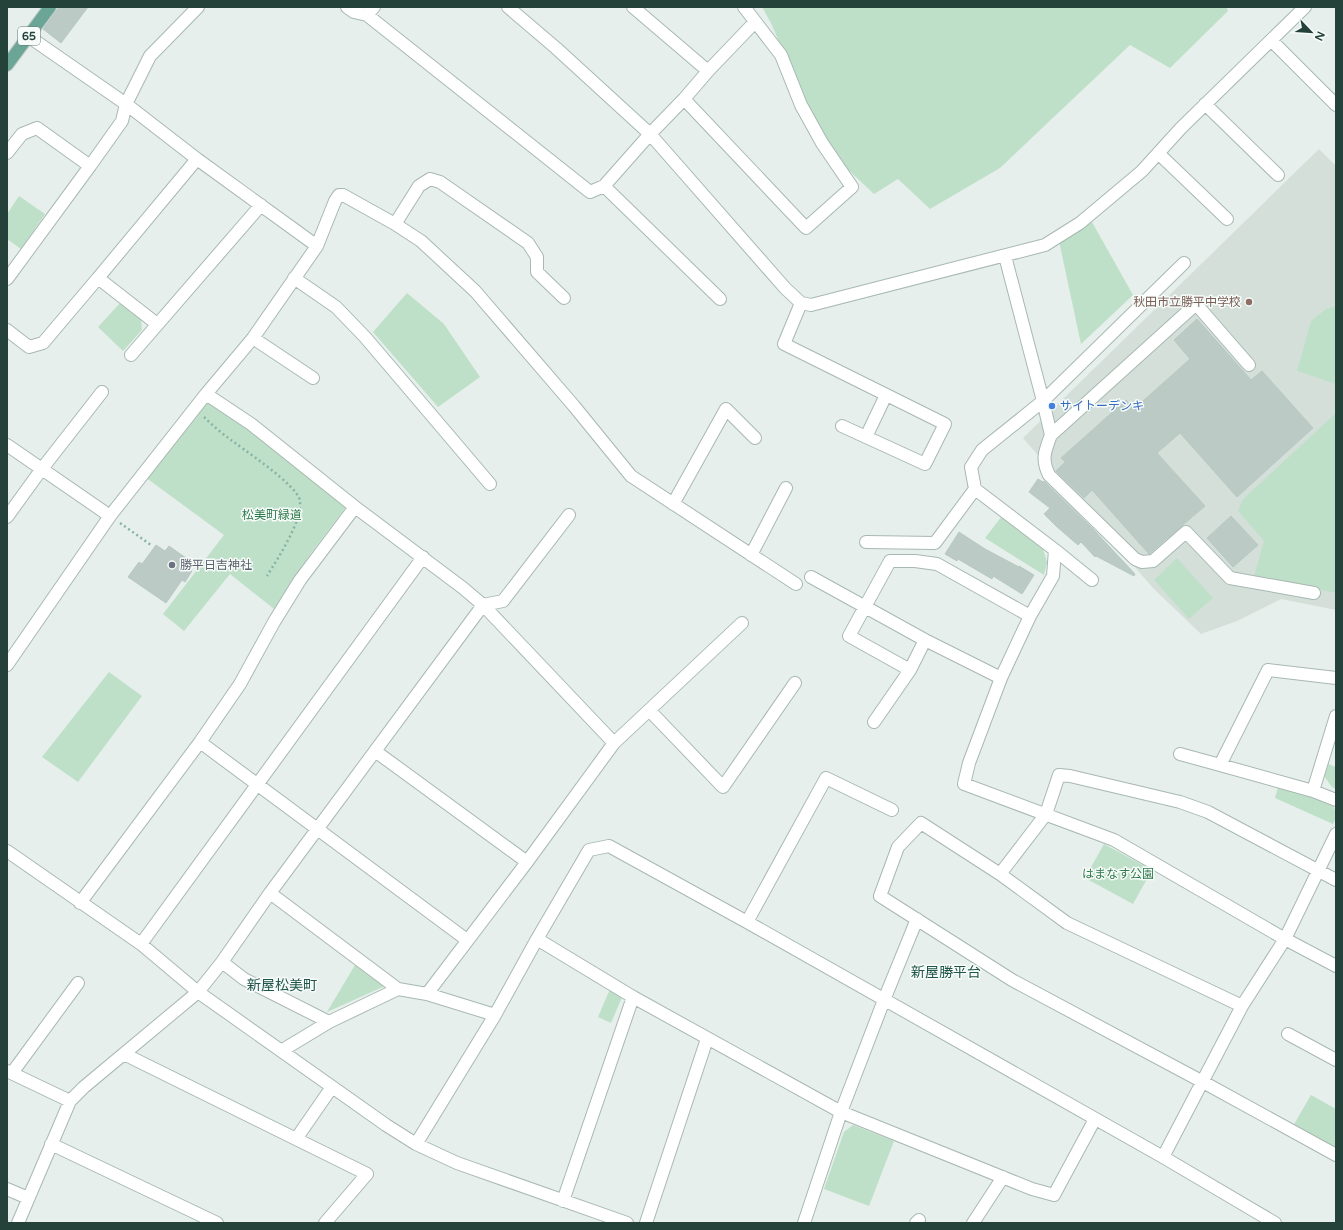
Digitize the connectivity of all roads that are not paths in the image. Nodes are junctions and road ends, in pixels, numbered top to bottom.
1 (50, 7) edge
2 (198, 7) edge
3 (347, 7) edge
4 (508, 7) edge
5 (633, 7) edge
6 (744, 7) edge
7 (1305, 7) edge
8 (371, 11) edge
9 (755, 22) junction
10 (28, 36) junction
11 (1271, 40) junction
12 (7, 65) edge
13 (708, 71) junction
14 (684, 100) junction
15 (126, 104) junction
16 (1205, 104) junction
17 (1336, 105) edge
18 (650, 134) junction
19 (7, 153) edge
20 (1158, 153) junction
21 (197, 159) junction
22 (90, 166) junction
23 (1278, 175) dead end
24 (604, 186) junction
25 (261, 205) junction
26 (1227, 219) dead end
27 (396, 224) junction
28 (317, 246) junction
29 (1005, 256) junction
30 (1184, 263) dead end
31 (98, 278) junction
32 (294, 278) junction
33 (7, 279) edge
34 (564, 298) dead end
35 (720, 299) dead end
36 (801, 303) junction
37 (157, 324) junction
38 (7, 330) edge
39 (253, 338) junction
40 (131, 355) dead end
41 (1249, 365) dead end
42 (313, 378) dead end
43 (102, 392) dead end
44 (206, 394) junction
45 (886, 395) junction
46 (1043, 401) junction
47 (842, 426) dead end
48 (1051, 435) junction
49 (866, 437) junction
50 (755, 438) dead end
51 (7, 445) edge
52 (41, 470) junction
53 (490, 484) dead end
54 (786, 488) dead end
55 (975, 489) junction
56 (673, 504) junction
57 (355, 507) junction
58 (568, 515) dead end
59 (110, 516) junction
60 (7, 517) edge
61 (866, 542) dead end
62 (1055, 550) junction
63 (752, 555) junction
64 (423, 557) junction
65 (812, 577) dead end
66 (1092, 580) dead end
67 (796, 584) dead end
68 (1314, 593) dead end
69 (483, 605) junction
70 (864, 607) junction
71 (1030, 616) junction
72 (742, 623) dead end
73 (925, 640) junction
74 (7, 665) edge
75 (910, 670) junction
76 (1001, 678) junction
77 (1336, 678) edge
78 (796, 682) dead end
79 (649, 710) junction
80 (1336, 716) edge
81 (874, 722) dead end
82 (200, 742) junction
83 (614, 743) junction
84 (375, 751) junction
85 (1180, 754) dead end
86 (1220, 765) junction
87 (258, 785) junction
88 (1313, 791) junction
89 (1336, 800) edge
90 (892, 810) dead end
91 (1046, 814) junction
92 (318, 829) junction
93 (1336, 834) edge
94 (7, 851) edge
95 (527, 862) junction
96 (1319, 871) junction
97 (1000, 874) junction
98 (1336, 880) edge
99 (270, 893) junction
100 (80, 903) junction
101 (917, 919) junction
102 (747, 922) junction
103 (537, 939) junction
104 (1285, 939) junction
105 (467, 940) junction
106 (141, 944) junction
107 (222, 962) junction
108 (1336, 966) edge
109 (78, 983) dead end
110 (398, 989) junction
111 (198, 992) junction
112 (427, 994) junction
113 (633, 997) junction
114 (884, 1000) junction
115 (1242, 1006) junction
116 (495, 1016) junction
117 (329, 1022) junction
118 (1288, 1034) dead end
119 (708, 1039) junction
120 (281, 1051) junction
121 (124, 1054) junction
122 (1336, 1060) edge
123 (9, 1072) edge
124 (1203, 1082) junction
125 (332, 1087) junction
126 (70, 1101) junction
127 (841, 1112) junction
128 (1094, 1119) junction
129 (296, 1139) junction
130 (51, 1144) junction
131 (416, 1144) junction
132 (1336, 1155) edge
133 (1163, 1157) junction
134 (1003, 1178) junction
135 (7, 1189) edge
136 (28, 1198) junction
137 (564, 1201) junction
138 (18, 1223) edge
139 (217, 1223) edge
140 (325, 1223) edge
141 (627, 1223) edge
142 (646, 1223) edge
143 (804, 1223) edge
144 (973, 1223) edge
145 (1275, 1223) edge

1 - 10 main road, 65
2 - 15 street
3 - 8 street
4 - 18 street
5 - 13 street
6 - 9 street
7 - 11 street
8 - 24 street
9 - 13 street
9 - 14 street
10 - 12 main road, 65
10 - 15 street
11 - 16 street
11 - 17 street
13 - 14 street
14 - 18 street
15 - 21 street
15 - 22 street
16 - 20 street
16 - 23 street
18 - 24 street
18 - 36 street
19 - 22 street
20 - 26 street
20 - 29 street
21 - 25 street
21 - 31 street
22 - 33 street
24 - 35 street
25 - 28 street
25 - 37 street
27 - 28 street
27 - 34 street
27 - 56 street
28 - 32 street
29 - 36 street
29 - 46 street
30 - 46 street
31 - 37 street
31 - 38 street
32 - 39 street
32 - 53 street
36 - 45 street
37 - 40 street
39 - 42 street
39 - 44 street
41 - 48 street
43 - 52 street
44 - 57 street
44 - 59 street
45 - 49 street
45 - 49 street
46 - 48 street
46 - 55 street
47 - 49 street
48 - 68 street
50 - 56 street
51 - 52 street
52 - 59 street
52 - 60 street
54 - 63 street
55 - 61 street
55 - 62 street
56 - 63 street
57 - 64 street
57 - 82 street
58 - 69 street
59 - 74 street
62 - 66 street
62 - 71 street
63 - 67 street
64 - 69 street
64 - 87 street
65 - 70 street
69 - 83 street
69 - 84 street
70 - 71 street
70 - 73 street
70 - 75 street
71 - 76 street
72 - 79 street
73 - 75 street
73 - 76 street
75 - 81 street
76 - 91 street
77 - 86 street
78 - 79 street
79 - 83 street
80 - 88 street
82 - 87 street
82 - 100 street
83 - 95 street
84 - 92 street
84 - 95 street
85 - 86 street
86 - 88 street
87 - 92 street
87 - 106 street
88 - 89 street
90 - 102 street
91 - 96 street
91 - 97 street
91 - 104 street
92 - 99 street
92 - 105 street
93 - 96 street
94 - 100 street
95 - 105 street
96 - 98 street
96 - 104 street
97 - 101 street
97 - 115 street
99 - 107 street
99 - 110 street
100 - 106 street
101 - 114 street
101 - 124 street
102 - 103 street
102 - 114 street
103 - 113 street
103 - 116 street
104 - 108 street
104 - 115 street
105 - 112 street
106 - 111 street
107 - 111 street
107 - 117 street
109 - 123 street
110 - 112 street
110 - 117 street
111 - 120 street
111 - 121 street
112 - 116 street
113 - 119 street
113 - 137 street
114 - 127 street
114 - 128 street
115 - 124 street
116 - 131 street
117 - 120 street
118 - 122 street
119 - 127 street
119 - 142 street
120 - 125 street
121 - 126 street
121 - 129 street
123 - 126 street
124 - 132 street
124 - 133 street
125 - 129 street
125 - 131 street
126 - 130 street
127 - 134 street
127 - 143 street
128 - 133 street
128 - 134 street
129 - 140 street
130 - 136 street
130 - 139 street
131 - 137 street
133 - 145 street
134 - 144 street
135 - 136 street
136 - 138 street
137 - 141 street

